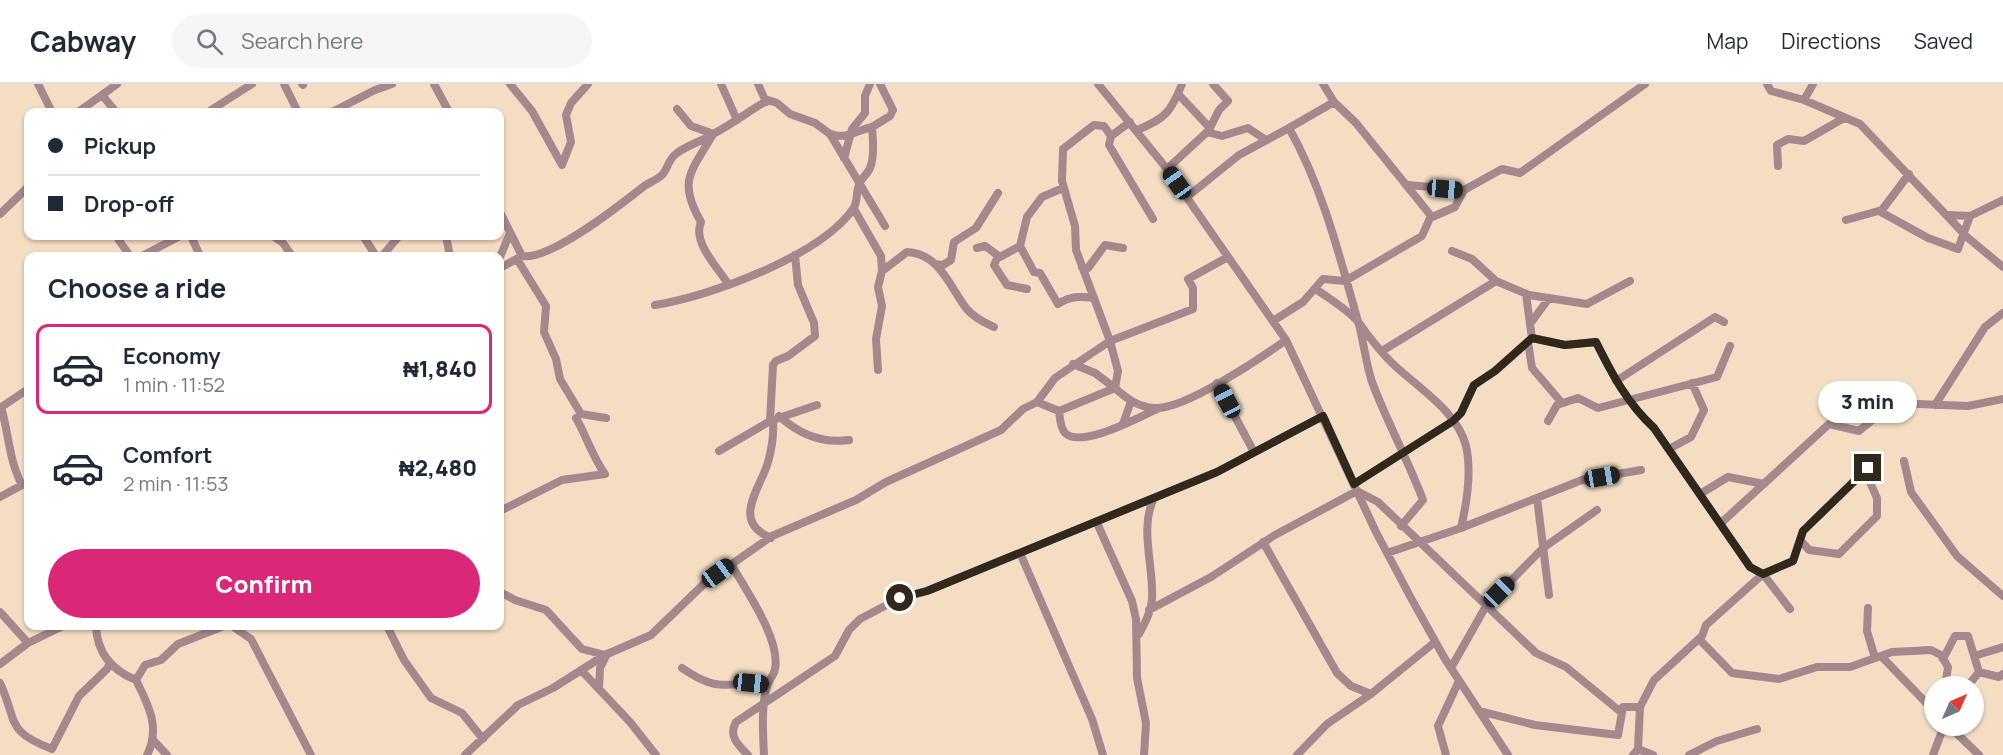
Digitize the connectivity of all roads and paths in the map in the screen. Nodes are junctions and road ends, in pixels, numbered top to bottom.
1 (38, 84) edge
2 (117, 84) edge
3 (252, 84) edge
4 (284, 84) edge
5 (392, 84) edge
6 (434, 84) edge
7 (510, 84) edge
8 (588, 84) edge
9 (721, 84) edge
10 (758, 84) edge
11 (870, 84) edge
12 (880, 84) edge
13 (1098, 84) edge
14 (1182, 84) edge
15 (1213, 84) edge
16 (1323, 84) edge
17 (1645, 84) edge
18 (1767, 84) edge
19 (1813, 84) edge
20 (377, 86) edge
21 (102, 95) junction
22 (1179, 95) junction
23 (1804, 100) junction
24 (766, 102) junction
25 (1334, 102) junction
26 (50, 108) edge
27 (84, 108) edge
28 (113, 108) edge
29 (214, 108) edge
30 (296, 108) edge
31 (339, 108) edge
32 (444, 108) edge
33 (677, 108) dead end
34 (1844, 118) junction
35 (737, 120) junction
36 (1130, 122) junction
37 (872, 127) junction
38 (1288, 128) junction
39 (1137, 130) junction
40 (1210, 131) junction
41 (713, 134) junction
42 (830, 134) junction
43 (850, 134) junction
44 (1112, 136) junction
45 (1266, 140) junction
46 (844, 158) junction
47 (1778, 166) dead end
48 (1167, 169) junction
49 (1909, 174) junction
50 (859, 184) junction
51 (1408, 185) junction
52 (1063, 188) junction
53 (1464, 190) junction
54 (24, 191) edge
55 (998, 194) dead end
56 (857, 197) junction
57 (1187, 197) junction
58 (2003, 201) edge
59 (854, 209) junction
60 (1879, 211) junction
61 (0, 214) edge
62 (1948, 215) junction
63 (1970, 216) junction
64 (1432, 218) junction
65 (1153, 219) dead end
66 (504, 220) edge
67 (1846, 220) dead end
68 (863, 221) junction
69 (885, 226) dead end
70 (1962, 232) junction
71 (510, 233) junction
72 (172, 240) edge
73 (193, 240) edge
74 (279, 240) edge
75 (396, 240) edge
76 (1020, 246) junction
77 (196, 248) junction
78 (977, 248) dead end
79 (1123, 248) dead end
80 (1452, 251) dead end
81 (150, 252) edge
82 (194, 252) edge
83 (198, 252) edge
84 (289, 252) edge
85 (385, 252) edge
86 (502, 252) edge
87 (795, 255) junction
88 (998, 256) junction
89 (1228, 257) junction
90 (520, 258) junction
91 (935, 264) junction
92 (504, 266) edge
93 (1082, 267) junction
94 (2003, 267) edge
95 (1342, 269) junction
96 (882, 272) junction
97 (1323, 279) junction
98 (1346, 281) junction
99 (1496, 281) junction
100 (1630, 281) dead end
101 (729, 285) junction
102 (1027, 289) dead end
103 (1316, 289) junction
104 (1526, 294) junction
105 (1094, 298) junction
106 (1549, 298) junction
107 (655, 305) dead end
108 (2003, 313) edge
109 (1273, 321) junction
110 (1358, 322) junction
111 (1724, 322) dead end
112 (1530, 324) junction
113 (994, 327) dead end
114 (1110, 340) junction
115 (1286, 340) junction
116 (1530, 340) junction
117 (1730, 346) dead end
118 (1382, 351) junction
119 (1073, 364) junction
120 (878, 370) dead end
121 (1616, 381) junction
122 (1218, 383) junction
123 (1692, 383) junction
124 (1115, 388) junction
125 (24, 392) edge
126 (1628, 398) junction
127 (2003, 399) edge
128 (1131, 401) junction
129 (1037, 402) junction
130 (1562, 403) junction
131 (817, 405) dead end
132 (1935, 405) junction
133 (1, 408) edge
134 (1159, 408) junction
135 (1059, 411) junction
136 (1323, 416) junction
137 (576, 418) dead end
138 (606, 418) dead end
139 (775, 420) junction
140 (1453, 421) junction
141 (1548, 421) dead end
142 (1122, 424) junction
143 (849, 440) dead end
144 (1669, 449) junction
145 (719, 451) dead end
146 (1254, 452) junction
147 (1405, 453) junction
148 (1904, 461) dead end
149 (1868, 468) dead end
150 (1641, 470) dead end
151 (1860, 475) junction
152 (1764, 484) junction
153 (1356, 487) junction
154 (1700, 494) junction
155 (0, 496) edge
156 (1154, 498) junction
157 (1537, 498) junction
158 (504, 509) edge
159 (1597, 510) dead end
160 (1097, 523) junction
161 (1720, 524) junction
162 (1401, 526) junction
163 (1461, 528) junction
164 (771, 538) junction
165 (1800, 540) junction
166 (1263, 542) junction
167 (1418, 542) junction
168 (1543, 548) junction
169 (1020, 553) junction
170 (1387, 553) junction
171 (730, 564) junction
172 (1763, 574) junction
173 (504, 594) edge
174 (1549, 595) dead end
175 (2003, 596) edge
176 (1486, 606) junction
177 (1868, 608) dead end
178 (1790, 609) dead end
179 (1149, 610) junction
180 (0, 612) edge
181 (55, 630) edge
182 (96, 630) edge
183 (214, 630) edge
184 (238, 630) edge
185 (389, 630) edge
186 (1138, 635) junction
187 (1699, 639) junction
188 (1435, 642) junction
189 (28, 644) junction
190 (2003, 647) edge
191 (606, 654) junction
192 (1974, 656) junction
193 (1878, 657) junction
194 (1943, 660) junction
195 (110, 663) junction
196 (0, 664) edge
197 (1450, 668) junction
198 (682, 669) dead end
199 (581, 670) junction
200 (1979, 672) junction
201 (2003, 674) edge
202 (1947, 676) edge
203 (1976, 676) edge
204 (136, 680) junction
205 (1459, 681) junction
206 (0, 683) edge
207 (767, 685) junction
208 (599, 689) junction
209 (1371, 694) junction
210 (766, 700) junction
211 (1924, 701) edge
212 (1640, 707) junction
213 (1479, 711) junction
214 (1622, 713) junction
215 (1756, 729) dead end
216 (1940, 736) edge
217 (1959, 736) edge
218 (483, 738) junction
219 (153, 740) junction
220 (1635, 752) edge
221 (1701, 753) edge
222 (147, 755) edge
223 (167, 755) edge
224 (311, 755) edge
225 (465, 755) edge
226 (656, 755) edge
227 (748, 755) edge
228 (764, 755) edge
229 (1102, 755) edge
230 (1144, 755) edge
231 (1297, 755) edge
232 (1446, 755) edge
233 (1508, 755) edge
234 (1653, 755) edge
235 (1689, 755) edge
236 (1933, 755) edge
237 (1979, 755) edge

1 - 26 street
2 - 21 street
3 - 29 street
4 - 30 street
5 - 20 street
6 - 32 street
7 - 8 street
9 - 35 street
10 - 24 street
11 - 43 street
12 - 37 street
13 - 36 street
14 - 22 street
15 - 40 street
16 - 25 street
17 - 53 street
18 - 23 street
19 - 23 street
20 - 31 street
21 - 27 street
21 - 28 street
22 - 39 street
22 - 40 street
23 - 34 street
24 - 35 street
24 - 42 street
25 - 38 street
25 - 51 street
33 - 41 street
34 - 47 street
34 - 49 street
35 - 41 street
36 - 39 street
36 - 44 street
37 - 43 street
37 - 50 street
38 - 45 street
38 - 95 street
39 - 48 street
40 - 45 street
40 - 48 street
41 - 90 street
41 - 101 street
42 - 43 street
42 - 46 street
43 - 46 street
44 - 52 street
44 - 65 street
45 - 57 street
46 - 50 street
48 - 57 street
49 - 60 street
49 - 62 street
50 - 56 street
50 - 69 street
51 - 53 street
51 - 64 street
52 - 76 street
52 - 93 street
53 - 64 street
54 - 61 street
55 - 91 street
56 - 59 street
56 - 68 street
57 - 89 street
58 - 63 street
59 - 68 street
59 - 87 street
60 - 67 street
60 - 70 street
62 - 63 street
62 - 70 street
63 - 70 street
64 - 98 street
66 - 71 street
68 - 96 street
70 - 94 street
71 - 86 street
71 - 90 street
72 - 81 street
73 - 77 street
74 - 84 street
75 - 85 street
76 - 88 street
76 - 105 street
77 - 82 street
77 - 83 street
78 - 88 street
79 - 93 street
80 - 99 street
87 - 101 street
87 - 139 street
88 - 102 street
89 - 109 street
89 - 114 street
90 - 92 street
90 - 138 street
91 - 96 street
91 - 113 street
93 - 105 street
95 - 97 street
95 - 98 street
96 - 120 street
97 - 98 street
97 - 103 street
98 - 110 street
99 - 104 street
99 - 118 street
100 - 106 street
101 - 107 street
103 - 109 street
103 - 110 street
104 - 106 street
104 - 112 street
105 - 114 street
106 - 112 street
108 - 132 street
109 - 115 street
110 - 118 street
110 - 147 street
111 - 121 street
112 - 116 street
114 - 119 street
114 - 124 street
115 - 122 street
115 - 136 street
116 - 121 street
116 - 130 street
116 - 140 street
117 - 123 street
118 - 140 street
119 - 124 street
119 - 129 street
121 - 126 street
122 - 134 street
122 - 146 street
123 - 126 street
123 - 144 street
124 - 128 street
124 - 135 street
125 - 133 street
126 - 130 street
126 - 144 street
127 - 132 street
128 - 134 street
128 - 142 street
129 - 135 street
129 - 164 street
130 - 141 street
131 - 139 street
132 - 152 street
133 - 155 street
134 - 142 street
135 - 142 street
136 - 146 street
136 - 153 street
137 - 158 street
139 - 143 street
139 - 145 street
139 - 164 street
140 - 147 street
140 - 163 street
144 - 154 street
146 - 156 street
147 - 153 street
147 - 162 street
148 - 175 street
149 - 151 street
150 - 157 street
151 - 165 street
151 - 165 street
152 - 154 street
152 - 161 street
153 - 162 street
153 - 166 street
153 - 170 street
154 - 161 street
156 - 160 street
156 - 179 street
157 - 163 street
157 - 168 street
159 - 168 street
160 - 169 street
160 - 186 street
161 - 172 street
162 - 167 street
163 - 167 street
164 - 171 street
165 - 172 street
166 - 179 street
166 - 209 street
167 - 170 street
167 - 176 street
168 - 174 street
168 - 176 street
169 - 210 street
169 - 229 street
170 - 188 street
171 - 191 street
171 - 207 street
172 - 178 street
172 - 187 street
173 - 191 street
176 - 197 street
176 - 214 street
177 - 193 street
179 - 186 street
180 - 189 street
181 - 189 street
182 - 195 street
183 - 204 street
184 - 224 street
185 - 218 street
186 - 230 street
187 - 193 street
187 - 212 street
188 - 197 street
188 - 209 street
189 - 196 street
190 - 192 street
191 - 199 street
191 - 208 street
192 - 194 street
192 - 200 street
193 - 194 street
193 - 211 street
194 - 202 street
195 - 204 street
195 - 206 street
197 - 205 street
198 - 207 street
199 - 208 street
199 - 218 street
200 - 201 street
200 - 203 street
204 - 219 street
205 - 213 street
205 - 232 street
207 - 210 street
208 - 226 street
209 - 231 street
210 - 227 street
210 - 228 street
212 - 214 street
212 - 220 street
213 - 214 street
213 - 233 street
215 - 221 street
216 - 236 street
217 - 237 street
218 - 225 street
219 - 222 street
219 - 223 street
220 - 234 street
221 - 235 street

